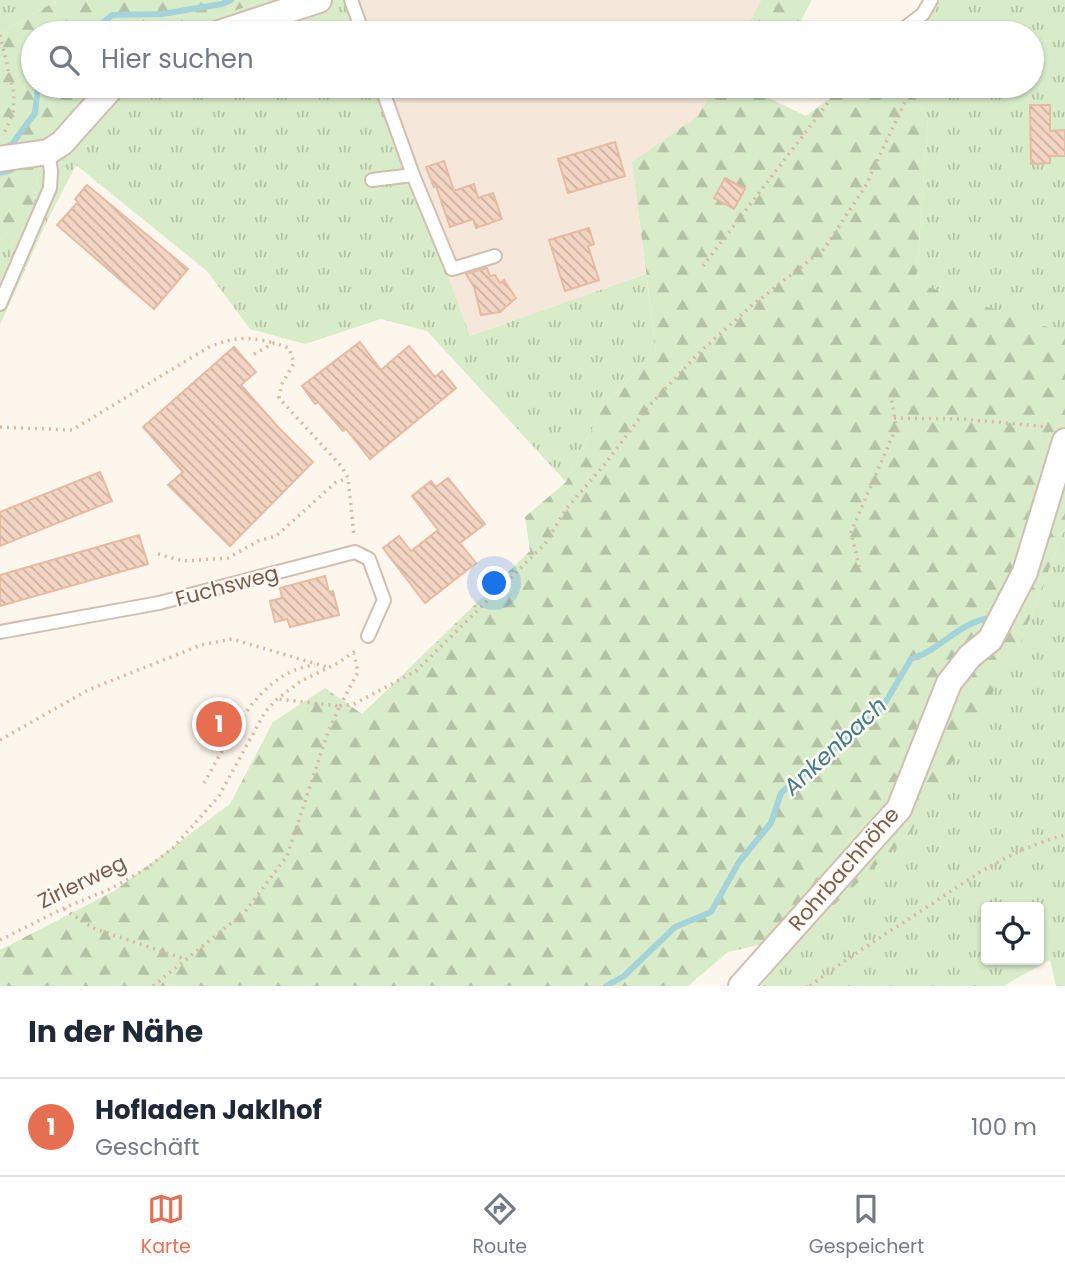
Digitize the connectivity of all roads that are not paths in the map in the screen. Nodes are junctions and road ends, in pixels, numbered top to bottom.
1 (319, 0) edge
2 (351, 0) edge
3 (931, 0) edge
4 (255, 21) edge
5 (359, 21) edge
6 (913, 21) edge
7 (102, 98) edge
8 (386, 98) edge
9 (48, 152) junction
10 (5, 155) edge
11 (413, 175) junction
12 (372, 180) dead end
13 (495, 256) dead end
14 (0, 304) edge
15 (1062, 434) edge
16 (0, 632) edge
17 (368, 636) road end
18 (743, 985) edge

1 - 4 street
2 - 5 lane
3 - 6 lane
7 - 9 street
8 - 11 lane
9 - 10 street
9 - 14 lane
11 - 12 lane
11 - 13 lane
15 - 18 street, Rohrbachhöhe
16 - 17 lane, Fuchsweg

